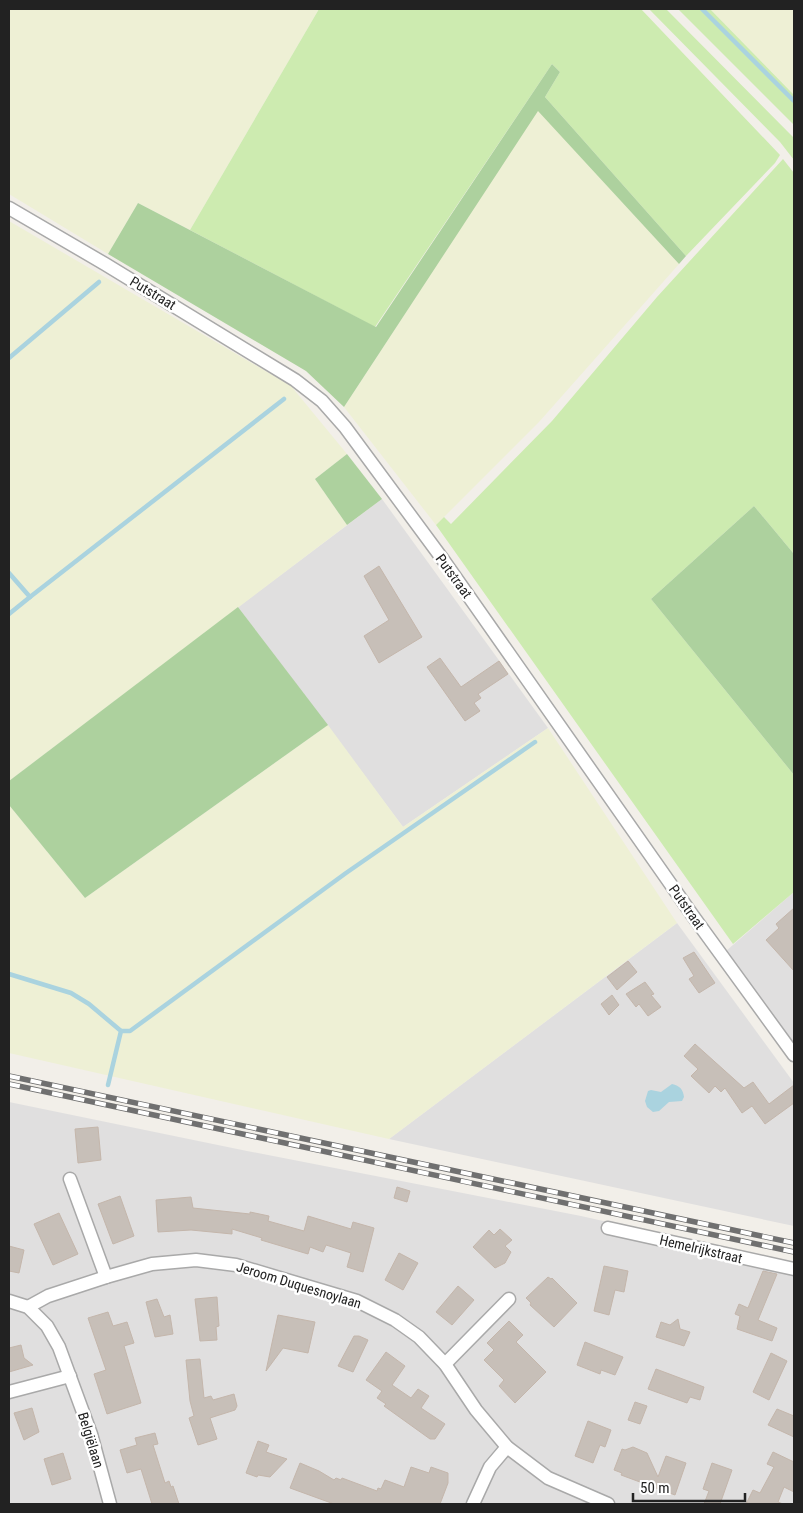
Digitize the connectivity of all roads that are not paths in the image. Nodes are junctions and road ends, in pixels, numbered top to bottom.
1 (9, 208) edge
2 (794, 1055) edge
3 (70, 1179) dead end
4 (608, 1228) dead end
5 (794, 1270) edge
6 (106, 1277) junction
7 (509, 1298) dead end
8 (9, 1301) edge
9 (28, 1307) junction
10 (445, 1364) junction
11 (70, 1376) junction
12 (9, 1392) edge
13 (507, 1447) junction
14 (110, 1504) edge
15 (472, 1504) edge
16 (608, 1504) edge

1 - 2 street, Putstraat
3 - 6 street
4 - 5 street, Hemelrijkstraat
6 - 9 street, Jeroom Duquesnoylaan
6 - 10 street, Jeroom Duquesnoylaan
7 - 10 street
8 - 9 street, Belgiëlaan
9 - 11 street, Belgiëlaan
10 - 13 street, Jeroom Duquesnoylaan
11 - 12 street
11 - 14 street, Belgiëlaan
13 - 15 street
13 - 16 street, Jeroom Duquesnoylaan

